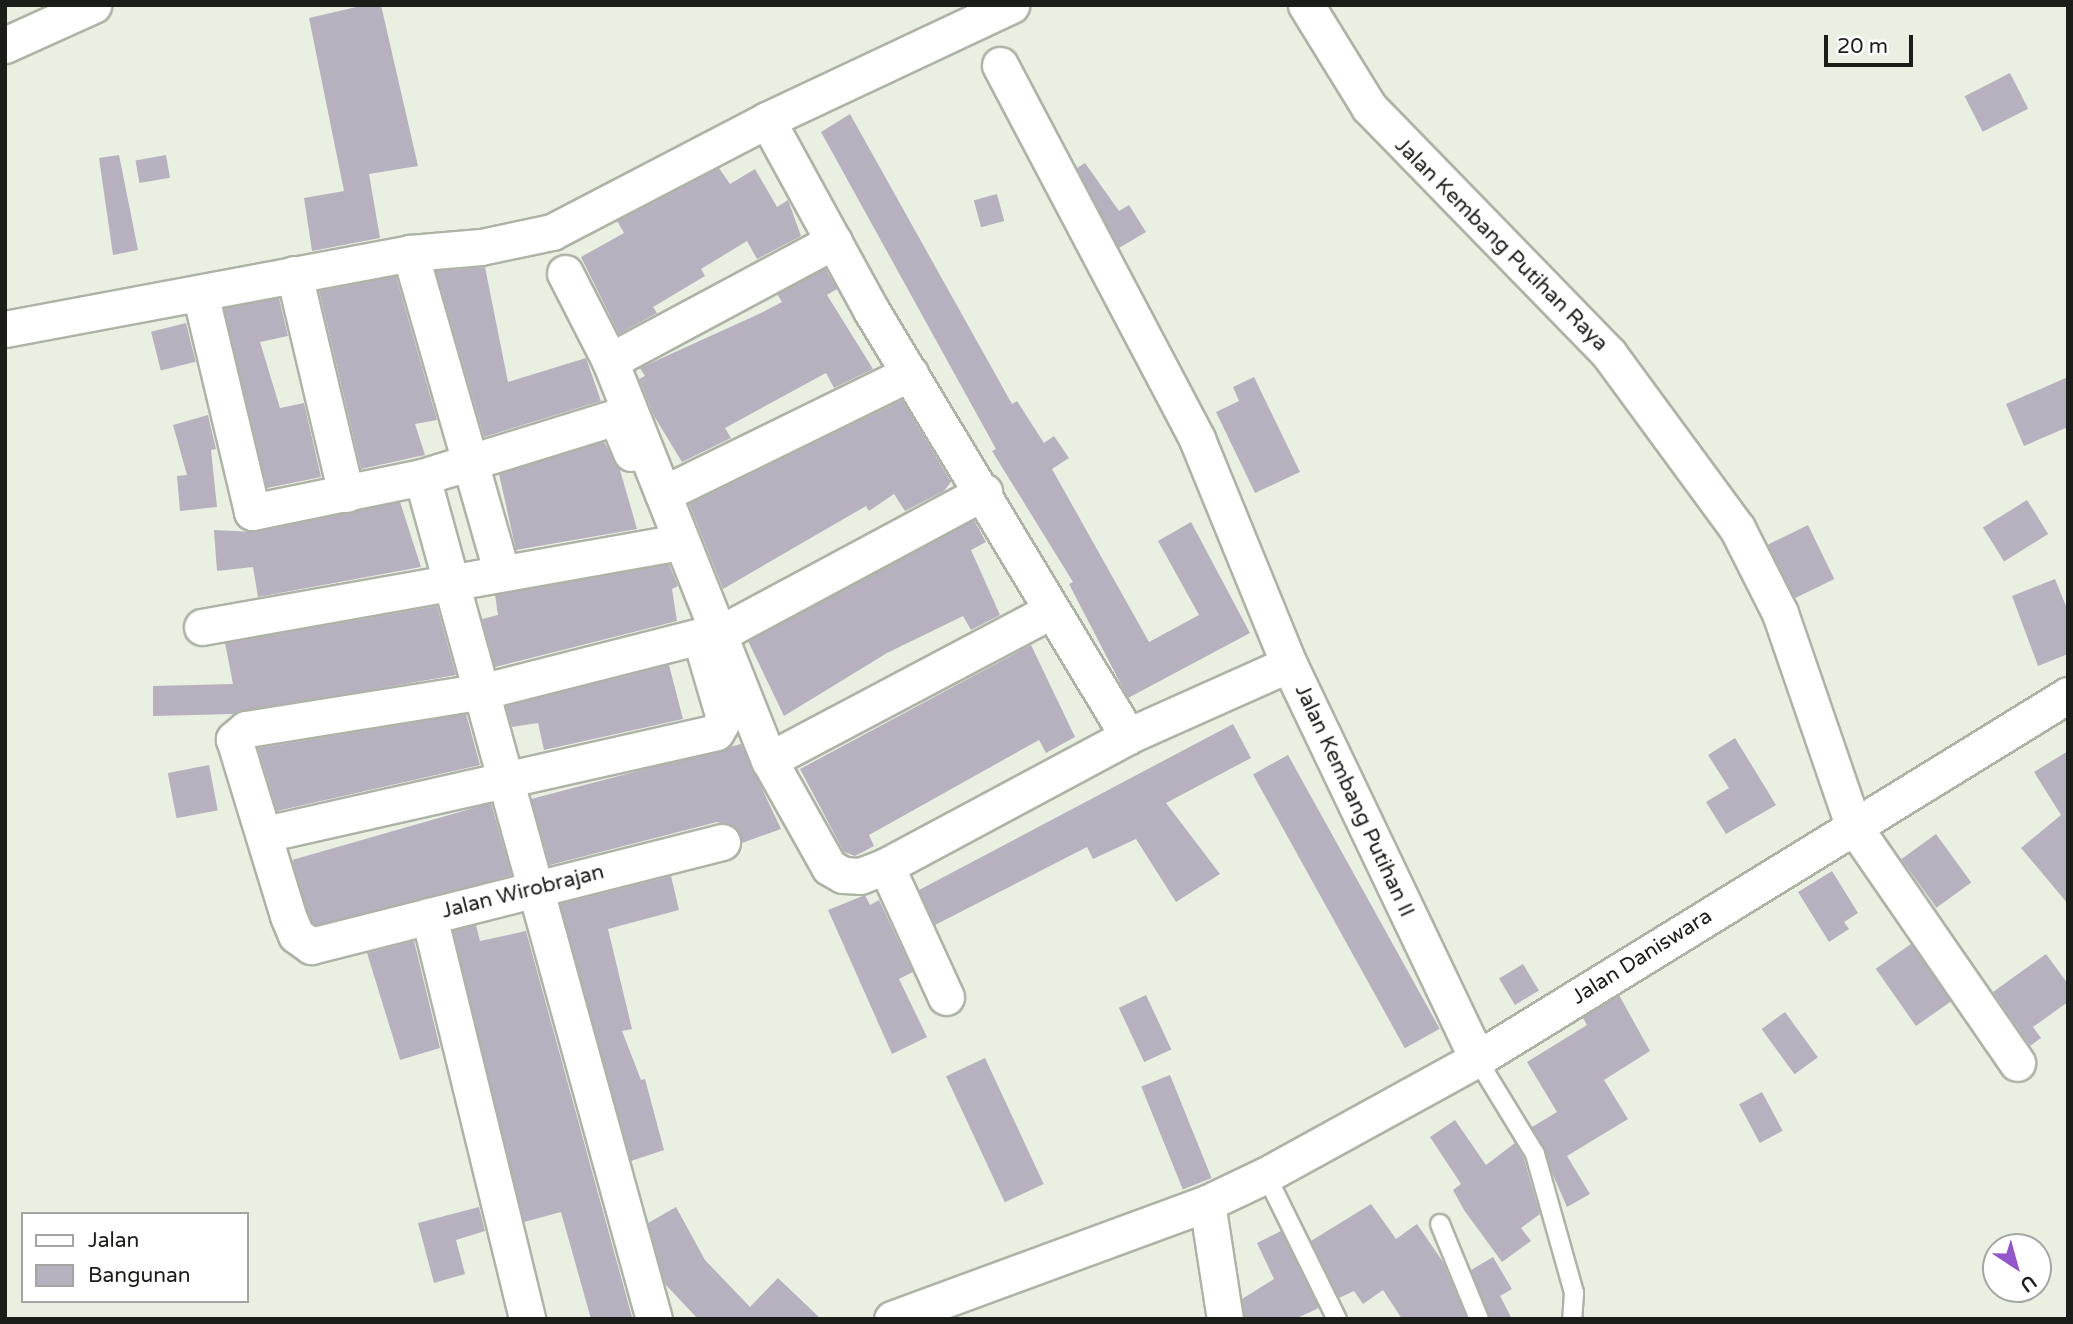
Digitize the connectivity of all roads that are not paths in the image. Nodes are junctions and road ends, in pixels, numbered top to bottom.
1 (93, 5) edge
2 (1011, 5) edge
3 (1306, 5) edge
4 (5, 45) edge
5 (1000, 65) dead end
6 (767, 120) junction
7 (834, 241) junction
8 (410, 253) junction
9 (565, 273) dead end
10 (294, 274) junction
11 (200, 293) junction
12 (5, 329) edge
13 (610, 361) junction
14 (910, 373) junction
15 (469, 464) junction
16 (422, 477) junction
17 (984, 492) junction
18 (345, 494) junction
19 (663, 494) junction
20 (667, 544) junction
21 (501, 570) junction
22 (452, 582) junction
23 (1051, 611) junction
24 (202, 628) dead end
25 (710, 635) junction
26 (1289, 664) junction
27 (484, 691) junction
28 (2068, 695) edge
29 (1128, 736) junction
30 (769, 760) junction
31 (506, 779) junction
32 (1853, 825) junction
33 (265, 834) junction
34 (722, 842) dead end
35 (886, 866) junction
36 (537, 889) junction
37 (429, 916) junction
38 (946, 997) dead end
39 (1477, 1059) junction
40 (2017, 1063) dead end
41 (1266, 1175) junction
42 (1207, 1203) junction
43 (1440, 1224) dead end
44 (527, 1319) edge
45 (654, 1319) edge
46 (892, 1319) edge
47 (1225, 1319) edge
48 (1337, 1319) edge
49 (1479, 1319) edge
50 (1572, 1319) edge

1 - 4 street
2 - 6 street
3 - 32 street, Jalan Kembang Putihan Raya
5 - 26 street
6 - 7 street
6 - 8 street
7 - 13 street
7 - 14 street
8 - 10 street
8 - 15 street
9 - 13 street
10 - 11 street
10 - 18 street
11 - 12 street
11 - 18 street
13 - 19 street
14 - 17 street
14 - 19 street
15 - 16 street
15 - 20 street
15 - 21 street
16 - 18 street
16 - 22 street
17 - 23 street
17 - 25 street
19 - 25 street
20 - 21 street
20 - 25 street
21 - 22 street
22 - 24 street
22 - 27 street
23 - 29 street
23 - 30 street
25 - 27 street
25 - 30 street, Jalan Kembang Putihan II
25 - 31 street
26 - 29 street, Jalan Kembang Putihan II
26 - 39 street, Jalan Kembang Putihan II
27 - 31 street
27 - 33 street
28 - 32 street, Jalan Daniswara
29 - 35 street, Jalan Kembang Putihan II
30 - 35 street, Jalan Kembang Putihan II
31 - 33 street
31 - 36 street
32 - 39 street, Jalan Daniswara
32 - 40 street, Jalan Kembang Putihan Raya
33 - 37 street, Jalan Wirobrajan
34 - 36 street, Jalan Wirobrajan
35 - 38 street
36 - 37 street, Jalan Wirobrajan
36 - 45 street
37 - 44 street
39 - 41 street, Jalan Daniswara
39 - 50 lane
41 - 42 street, Jalan Daniswara
41 - 48 lane
42 - 46 street, Jalan Daniswara
42 - 47 street
43 - 49 lane

